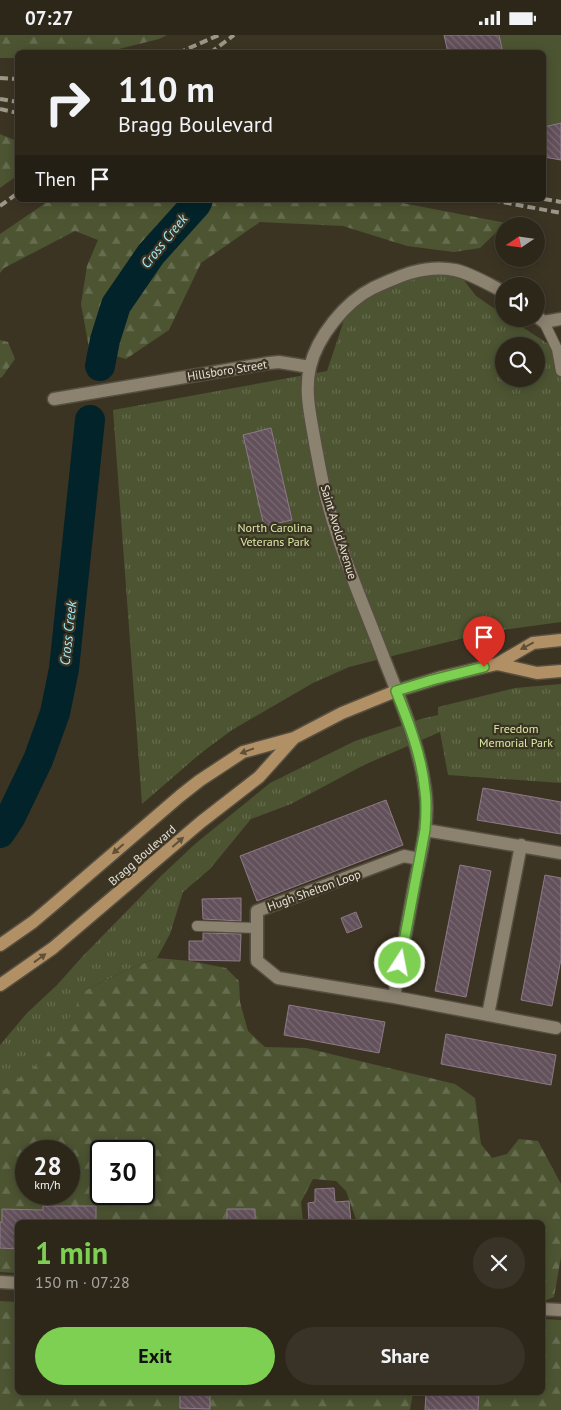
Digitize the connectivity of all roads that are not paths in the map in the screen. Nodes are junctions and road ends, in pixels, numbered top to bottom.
1 (495, 288) edge
2 (545, 319) edge
3 (561, 319) edge
4 (544, 327) edge
5 (310, 367) junction
6 (561, 371) edge
7 (54, 399) dead end
8 (561, 640) edge
9 (497, 664) junction
10 (561, 671) edge
11 (396, 691) junction
12 (294, 738) junction
13 (425, 830) junction
14 (521, 845) junction
15 (561, 853) edge
16 (419, 859) junction
17 (197, 926) dead end
18 (257, 928) junction
19 (0, 945) edge
20 (0, 985) edge
21 (394, 997) junction
22 (488, 1015) junction
23 (556, 1028) dead end
24 (0, 1283) edge
25 (15, 1283) edge
26 (545, 1309) edge
27 (561, 1309) edge

1 - 5 street
2 - 3 street
4 - 6 lane
5 - 7 street, Hillsboro Street
5 - 11 street, Saint Avold Avenue
8 -> 9 main road, Bragg Boulevard
9 - 10 main road, Bragg Boulevard
9 - 11 main road, Bragg Boulevard
11 - 12 main road, Bragg Boulevard
11 - 13 street, Saint Avold Avenue
12 -> 19 main road, Bragg Boulevard
20 -> 12 main road, Bragg Boulevard
13 - 14 street
13 - 16 street, Saint Avold Avenue
14 - 15 street
14 - 22 street
16 - 18 street, Hugh Shelton Loop
16 - 21 street, Saint Avold Avenue
17 - 18 lane
18 - 21 street, Hugh Shelton Loop
21 - 22 street, Hugh Shelton Loop
22 - 23 street, Hugh Shelton Loop
24 - 25 street
26 - 27 street

